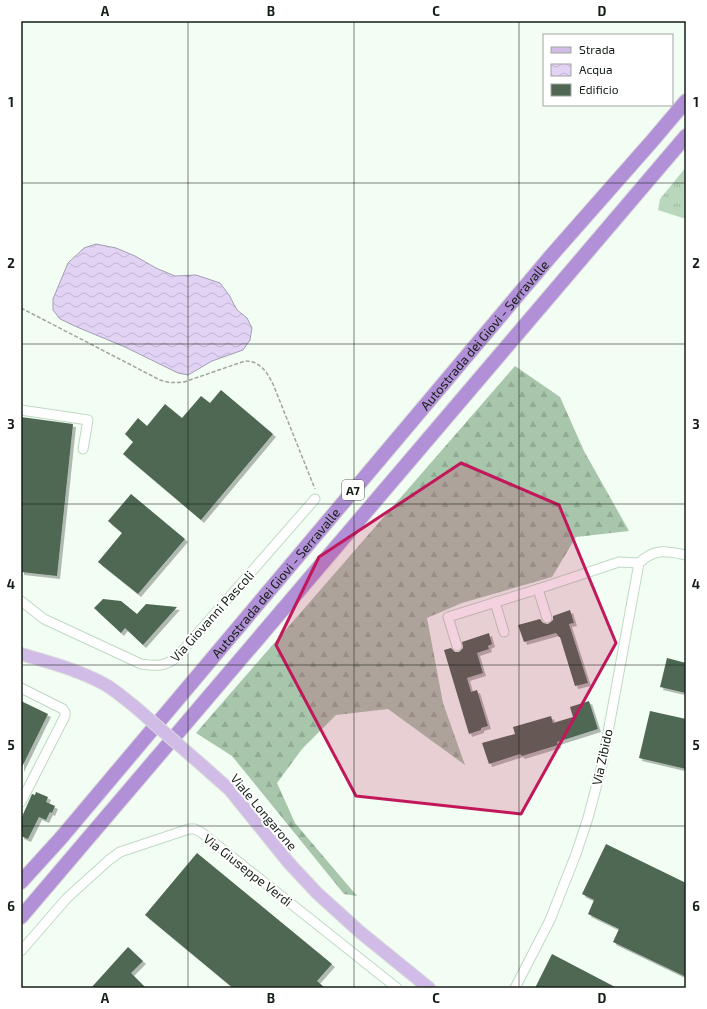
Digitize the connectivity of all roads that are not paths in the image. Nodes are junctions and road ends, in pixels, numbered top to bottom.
1 (686, 101) edge
2 (686, 136) edge
3 (21, 410) edge
4 (83, 449) dead end
5 (315, 499) road end
6 (686, 555) edge
7 (638, 563) junction
8 (538, 589) junction
9 (21, 601) edge
10 (495, 602) junction
11 (547, 618) dead end
12 (504, 632) dead end
13 (457, 646) dead end
14 (21, 654) edge
15 (21, 688) edge
16 (25, 784) edge
17 (21, 802) edge
18 (21, 882) edge
19 (21, 917) edge
20 (21, 951) edge
21 (397, 988) edge
22 (429, 988) edge
23 (515, 988) edge

1 - 18 highway, Autostrada dei Giovi - Serravalle / A7
2 - 19 highway, Autostrada dei Giovi - Serravalle / A7
3 - 4 street
5 - 9 street, Via Giovanni Pascoli
6 - 7 street
7 - 8 street
7 - 23 street, Via Zibido
8 - 10 street
8 - 11 street
10 - 12 street
10 - 13 street
14 - 22 main road, Viale Longarone, bridge
15 - 16 street
16 - 17 street
20 - 21 street, Via Giuseppe Verdi

